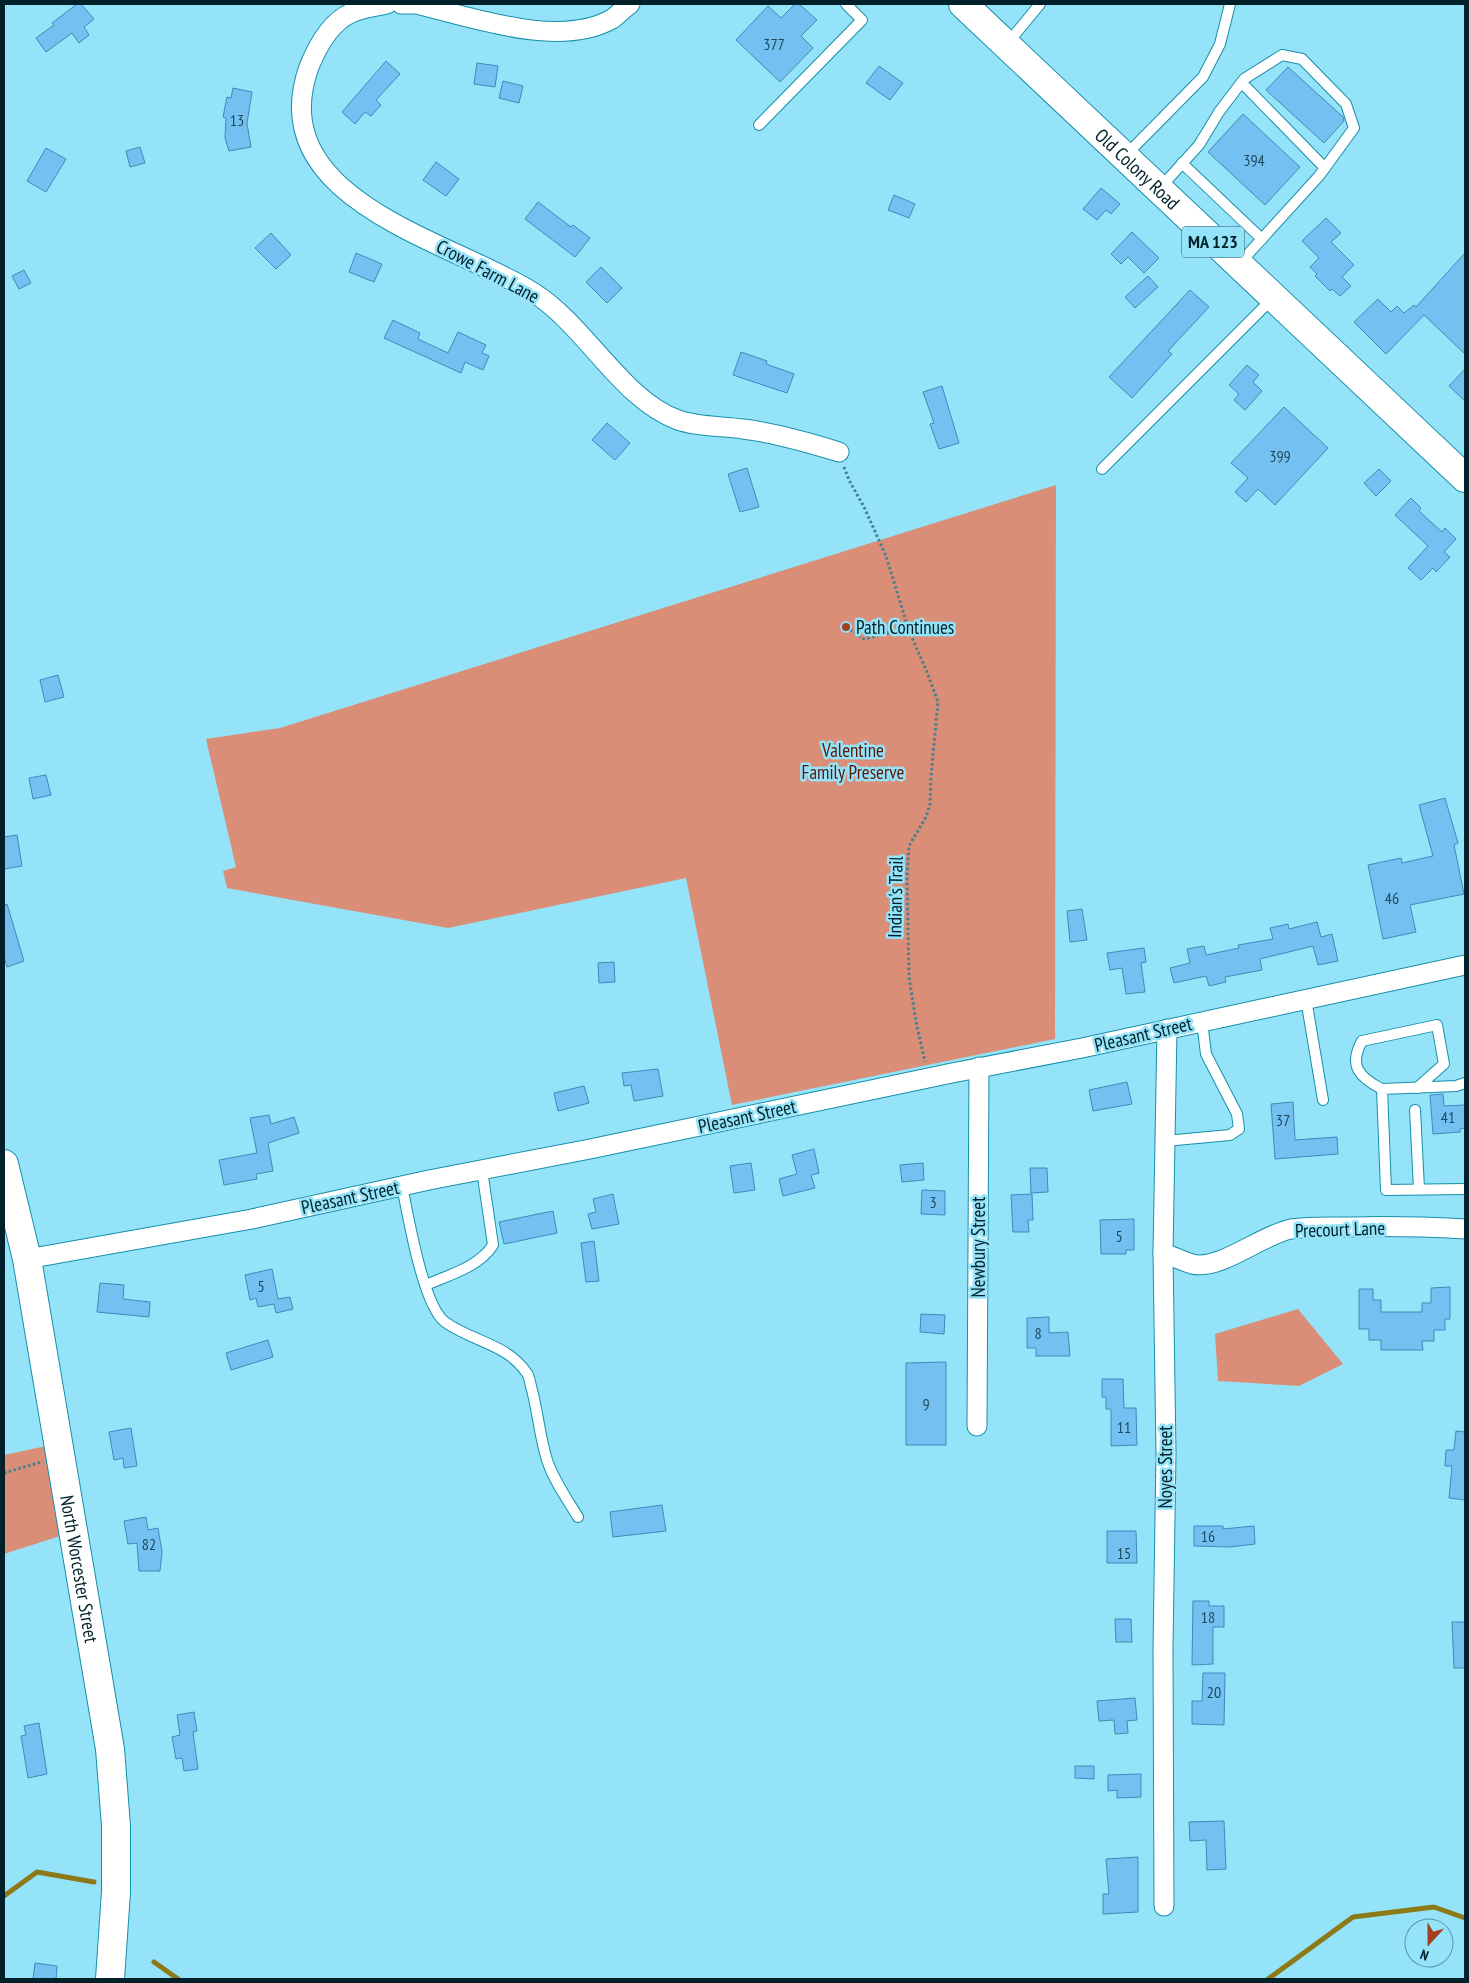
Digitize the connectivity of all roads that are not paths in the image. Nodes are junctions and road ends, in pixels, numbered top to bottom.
1 (387, 4) edge
2 (401, 4) edge
3 (630, 4) edge
4 (846, 4) edge
5 (963, 4) edge
6 (1040, 4) edge
7 (1230, 4) edge
8 (1006, 44) junction
9 (1242, 83) junction
10 (759, 125) dead end
11 (1124, 157) junction
12 (1182, 164) junction
13 (1325, 168) junction
14 (1158, 190) junction
15 (1262, 239) junction
16 (1238, 265) junction
17 (1274, 298) junction
18 (839, 452) road end
19 (1102, 469) dead end
20 (1465, 478) edge
21 (1465, 965) edge
22 (1306, 999) junction
23 (1202, 1021) junction
24 (1167, 1029) junction
25 (979, 1068) junction
26 (1465, 1083) edge
27 (1417, 1088) junction
28 (1382, 1089) junction
29 (1322, 1100) dead end
30 (1415, 1110) dead end
31 (1165, 1141) junction
32 (4, 1164) edge
33 (482, 1170) junction
34 (402, 1186) junction
35 (1419, 1189) junction
36 (1465, 1189) edge
37 (1465, 1229) edge
38 (1164, 1252) junction
39 (27, 1259) junction
40 (426, 1285) junction
41 (977, 1426) dead end
42 (578, 1518) dead end
43 (1164, 1906) dead end
44 (110, 1979) edge

1 - 18 street, Crowe Farm Lane
2 - 3 street
4 - 10 lane
5 - 8 main road, Old Colony Road / MA 123
6 - 8 lane
7 - 11 lane
8 - 11 main road, Old Colony Road / MA 123
9 - 12 lane
9 - 13 lane
9 - 13 lane
11 - 14 main road, Old Colony Road / MA 123
12 - 14 lane
12 - 15 lane
13 - 15 lane
14 - 16 main road, Old Colony Road / MA 123
15 - 16 lane
16 - 17 main road, Old Colony Road / MA 123
17 - 19 lane
17 - 20 main road, Old Colony Road / MA 123
21 - 22 street, Pleasant Street
22 - 23 street, Pleasant Street
22 - 29 lane
23 - 24 street, Pleasant Street
23 - 31 lane
24 - 25 street, Pleasant Street
24 - 31 street, Noyes Street
25 - 33 street, Pleasant Street
25 - 41 street, Newbury Street
26 - 27 lane
27 - 28 lane
27 - 28 lane
28 - 35 lane
30 - 35 lane
31 - 38 street, Noyes Street
32 - 39 main road, North Worcester Street
33 - 34 street, Pleasant Street
33 - 40 lane
34 - 39 street, Pleasant Street
34 - 40 lane
35 - 36 lane
37 - 38 street, Precourt Lane
38 - 43 street, Noyes Street
39 - 44 main road, North Worcester Street
40 - 42 lane

